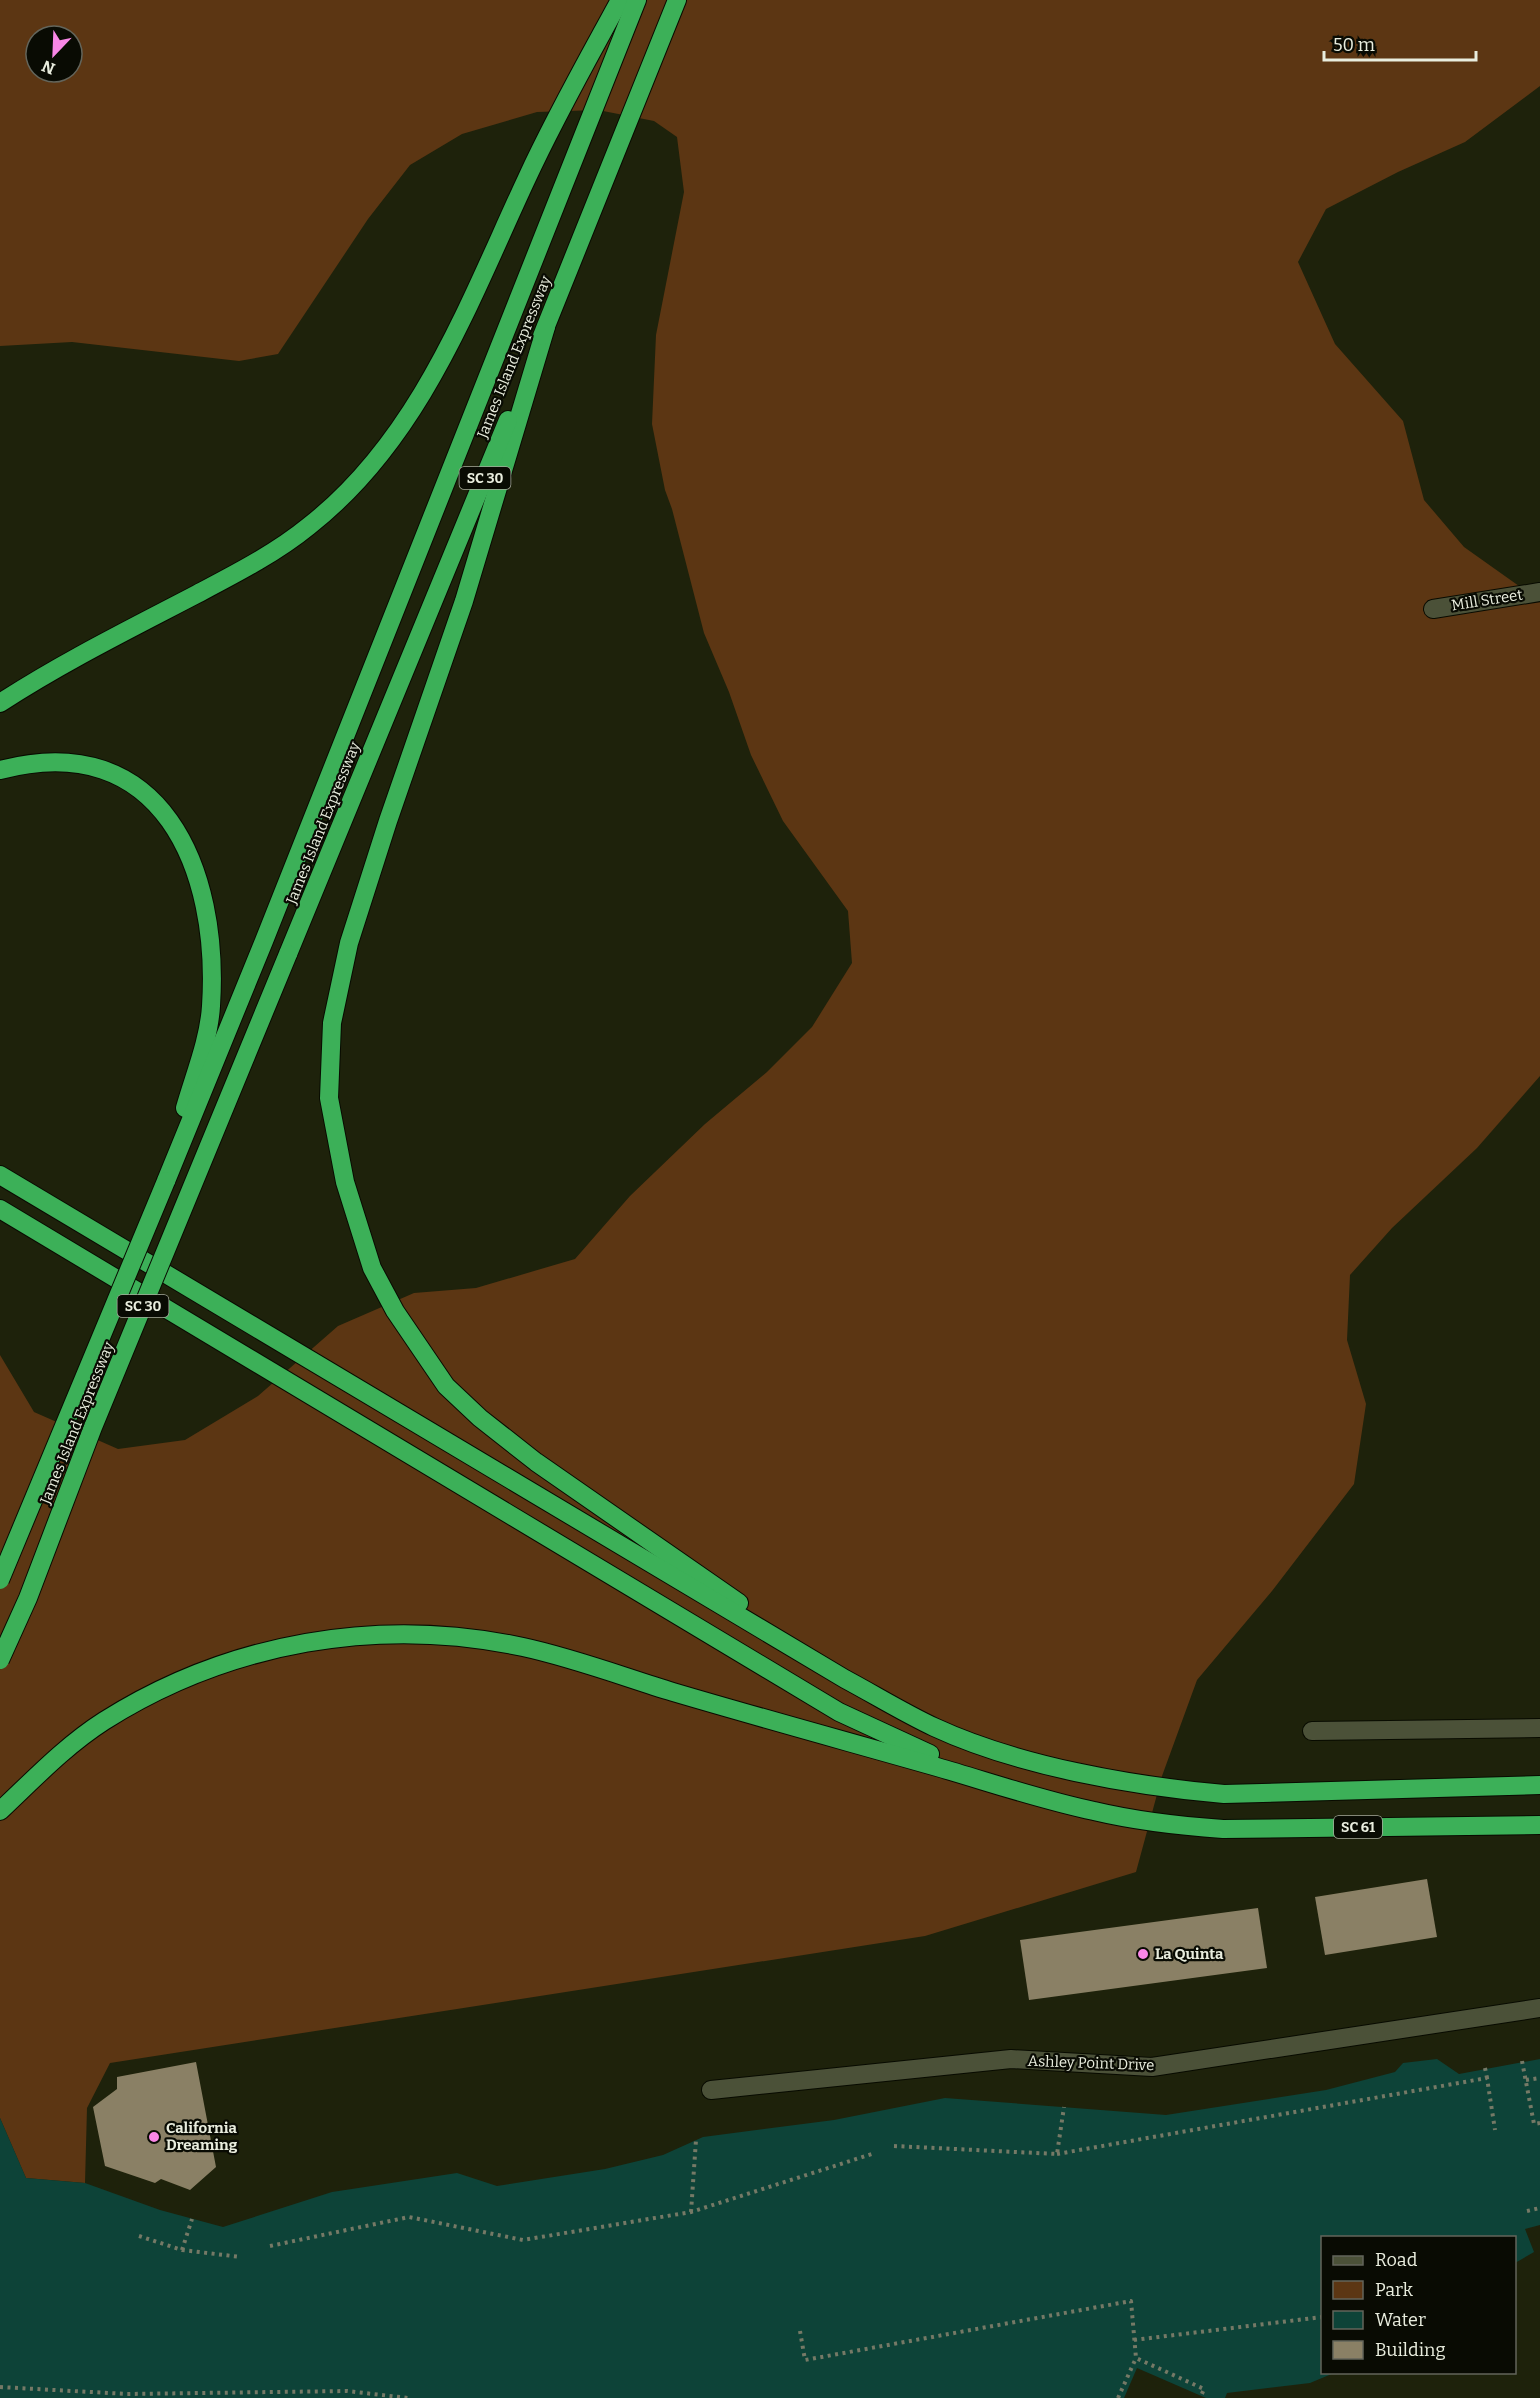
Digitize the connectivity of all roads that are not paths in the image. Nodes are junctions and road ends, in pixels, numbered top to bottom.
1 (620, 0) edge
2 (638, 0) edge
3 (677, 0) edge
4 (546, 327) junction
5 (1540, 592) edge
6 (1433, 609) dead end
7 (0, 703) edge
8 (0, 770) edge
9 (0, 1175) edge
10 (166, 1181) junction
11 (0, 1209) edge
12 (0, 1580) edge
13 (0, 1660) edge
14 (845, 1679) junction
15 (1540, 1728) edge
16 (1312, 1731) dead end
17 (1540, 1785) edge
18 (1025, 1792) junction
19 (0, 1811) edge
20 (1540, 1825) edge
21 (1540, 2008) edge
22 (711, 2090) dead end

1 - 7 highway
2 - 10 highway, James Island Expressway / SC 30
3 - 4 highway, James Island Expressway / SC 30
4 - 13 highway, James Island Expressway / SC 30, bridge
4 - 14 highway
5 - 6 street, Mill Street
8 - 10 highway
9 - 14 highway, bridge
10 - 12 highway, James Island Expressway / SC 30, bridge
11 - 18 highway, bridge
14 - 17 highway
15 - 16 street
18 - 19 highway
18 - 20 highway, SC 61
21 - 22 street, Ashley Point Drive

